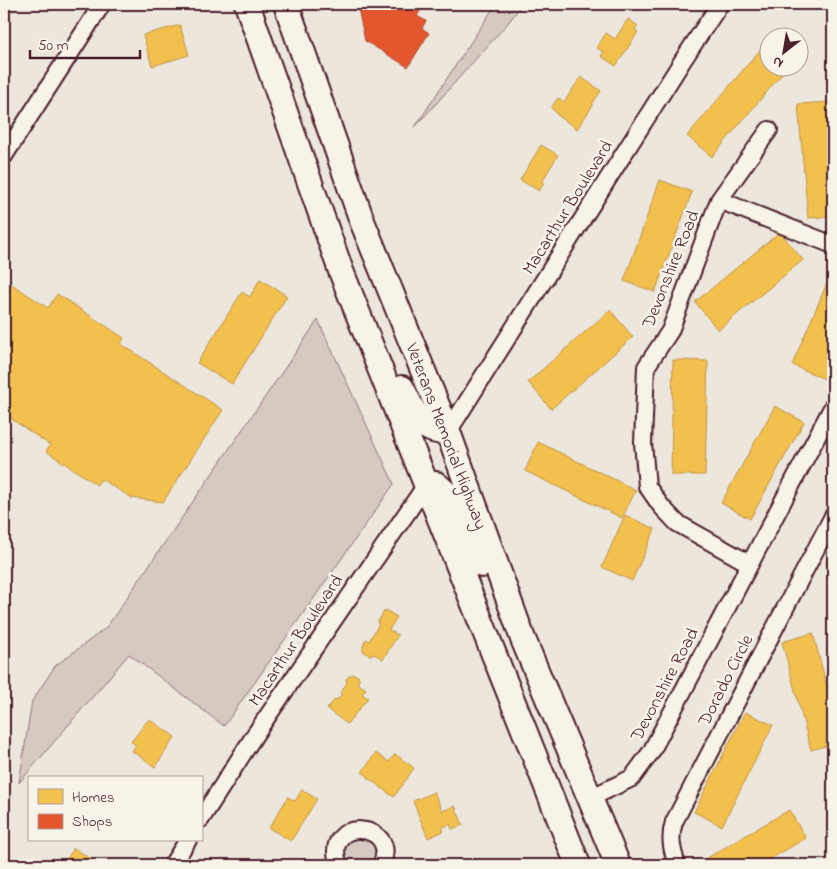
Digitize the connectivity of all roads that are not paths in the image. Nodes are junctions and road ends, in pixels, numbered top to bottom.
1 (102, 4) edge
2 (246, 4) edge
3 (286, 4) edge
4 (720, 4) edge
5 (769, 130) dead end
6 (4, 156) edge
7 (719, 200) junction
8 (833, 245) edge
9 (341, 271) junction
10 (833, 406) edge
11 (448, 432) junction
12 (426, 485) junction
13 (833, 516) edge
14 (750, 564) junction
15 (542, 685) junction
16 (590, 798) junction
17 (202, 818) edge
18 (187, 842) edge
19 (383, 864) edge
20 (172, 865) edge
21 (339, 865) edge
22 (578, 865) edge
23 (618, 865) edge
24 (678, 865) edge

1 - 6 street
2 - 9 highway, Veterans Memorial Highway
3 - 11 highway, Veterans Memorial Highway
4 - 11 street, Macarthur Boulevard
5 - 7 street, Devonshire Road
7 - 8 street, Devonshire Road
7 - 14 street, Devonshire Road
9 - 11 highway
9 - 12 highway, Veterans Memorial Highway
10 - 14 street, Devonshire Road
11 - 15 highway, Veterans Memorial Highway
12 - 15 highway
12 - 17 street, Macarthur Boulevard
12 - 22 highway, Veterans Memorial Highway
13 - 24 street, Dorado Circle
14 - 16 street, Devonshire Road
15 - 16 highway, Veterans Memorial Highway
16 - 23 highway, Veterans Memorial Highway
18 - 20 street
19 - 21 street

